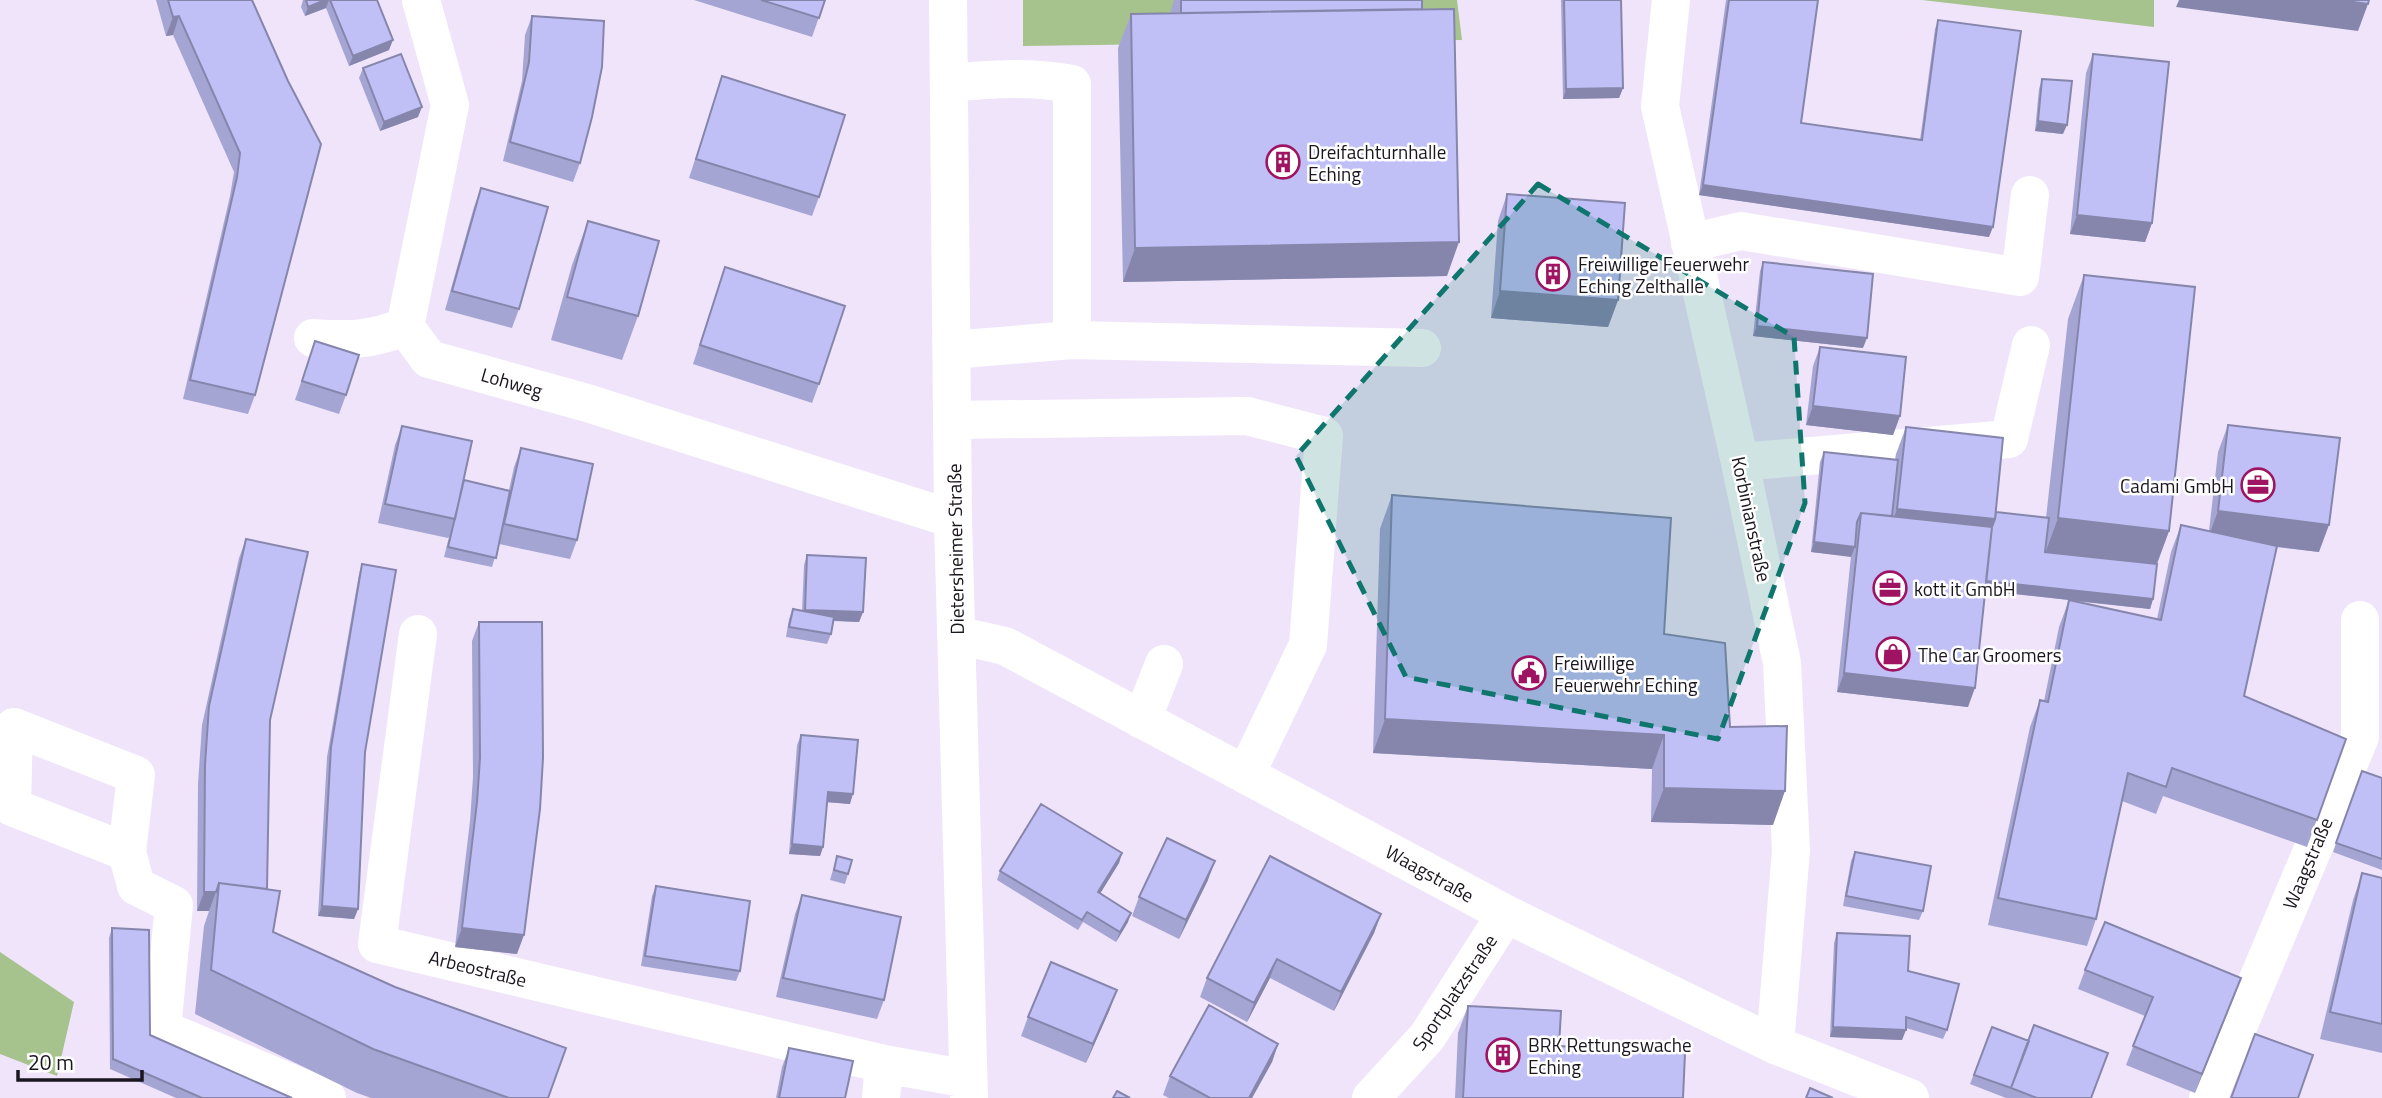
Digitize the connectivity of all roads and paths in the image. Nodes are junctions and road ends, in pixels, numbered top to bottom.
1 (421, 0) edge
2 (948, 0) edge
3 (1671, 0) edge
4 (949, 83) junction
5 (2031, 195) dead end
6 (1690, 243) junction
7 (405, 327) junction
8 (313, 338) dead end
9 (1072, 340) junction
10 (2031, 345) dead end
11 (1422, 348) dead end
12 (952, 350) junction
13 (953, 420) junction
14 (1740, 461) junction
15 (953, 519) junction
16 (2360, 620) dead end
17 (418, 634) dead end
18 (956, 635) junction
19 (1164, 664) dead end
20 (1142, 720) junction
21 (1246, 774) junction
22 (127, 852) dead end
23 (1506, 914) junction
24 (1775, 1045) junction
25 (882, 1081) edge
26 (969, 1088) edge
27 (327, 1098) edge
28 (1371, 1098) edge
29 (1910, 1098) edge
30 (2208, 1098) edge

1 - 7 street
2 - 4 street, Dietersheimer Straße
3 - 6 street, Korbinianstraße
4 - 9 street
4 - 12 street, Dietersheimer Straße
5 - 6 street
6 - 14 street, Korbinianstraße
7 - 8 street
7 - 15 street, Lohweg
9 - 11 street
9 - 12 street
10 - 14 street
12 - 13 street, Dietersheimer Straße
13 - 15 street, Dietersheimer Straße
13 - 21 street
14 - 24 street, Korbinianstraße
15 - 18 street, Dietersheimer Straße
16 - 30 street, Waagstraße
17 - 25 street, Arbeostraße
18 - 20 street, Waagstraße
18 - 26 street, Dietersheimer Straße
19 - 20 street
20 - 21 street, Waagstraße
21 - 23 street, Waagstraße
22 - 27 street
23 - 24 street, Waagstraße
23 - 28 street, Sportplatzstraße
24 - 29 street, Waagstraße
25 - 26 street, Arbeostraße

